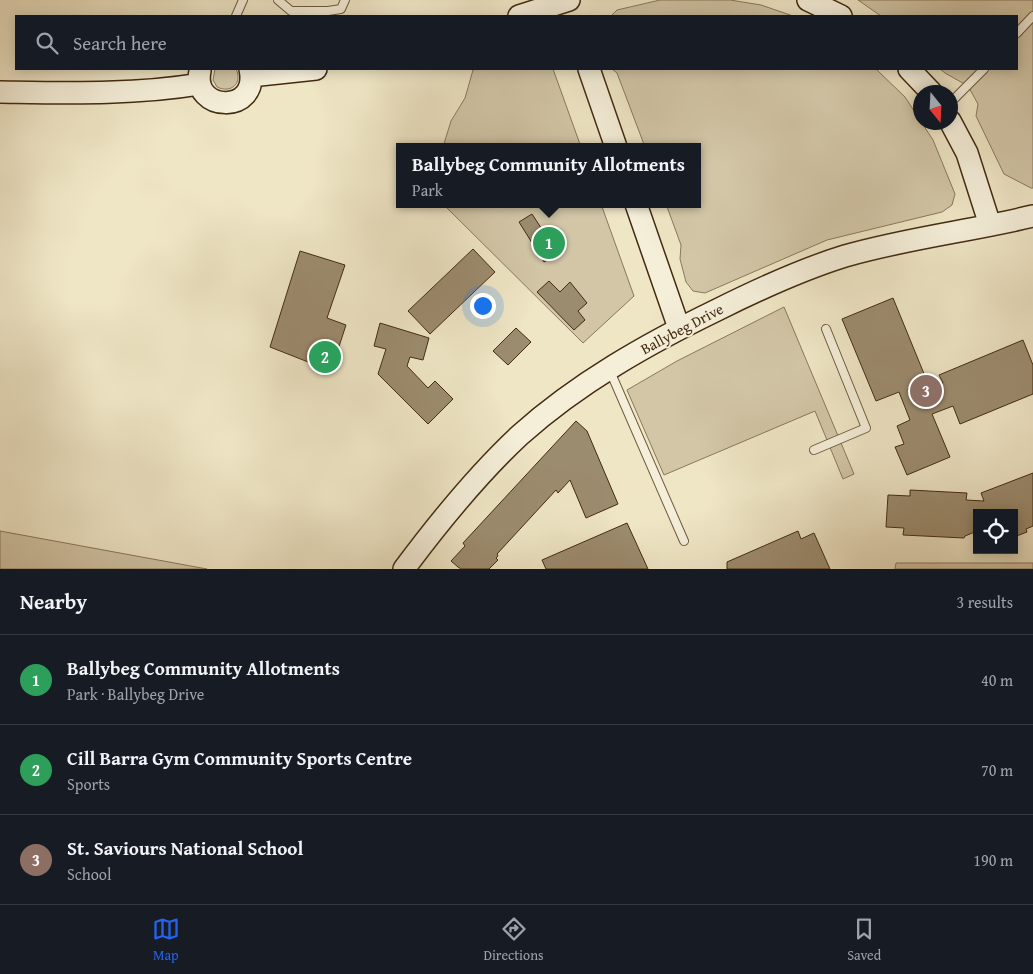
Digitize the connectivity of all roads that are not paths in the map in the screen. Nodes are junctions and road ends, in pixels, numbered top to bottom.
1 (243, 0) edge
2 (251, 0) edge
3 (278, 0) edge
4 (345, 0) edge
5 (808, 0) edge
6 (569, 6) edge
7 (238, 13) edge
8 (523, 15) edge
9 (839, 15) edge
10 (1033, 16) edge
11 (1018, 33) edge
12 (300, 70) edge
13 (589, 70) edge
14 (910, 70) edge
15 (983, 70) edge
16 (251, 73) edge
17 (201, 76) edge
18 (924, 85) edge
19 (0, 92) edge
20 (958, 95) edge
21 (955, 130) edge
22 (615, 143) edge
23 (637, 208) edge
24 (1033, 216) edge
25 (990, 225) junction
26 (680, 328) junction
27 (826, 329) dead end
28 (609, 369) junction
29 (814, 450) dead end
30 (684, 541) dead end
31 (404, 569) edge

1 - 7 lane
2 - 7 lane
3 - 4 lane
5 - 9 street
6 - 8 street
10 - 11 lane
12 - 16 street
13 - 22 street
14 - 18 street
15 - 20 lane
16 - 17 street
17 - 19 street
21 - 25 street
23 - 26 street
24 - 25 street, Ballybeg Drive
25 - 26 street, Ballybeg Drive
26 - 28 street, Ballybeg Drive
27 - 29 lane
28 - 30 lane
28 - 31 street, Ballybeg Drive

